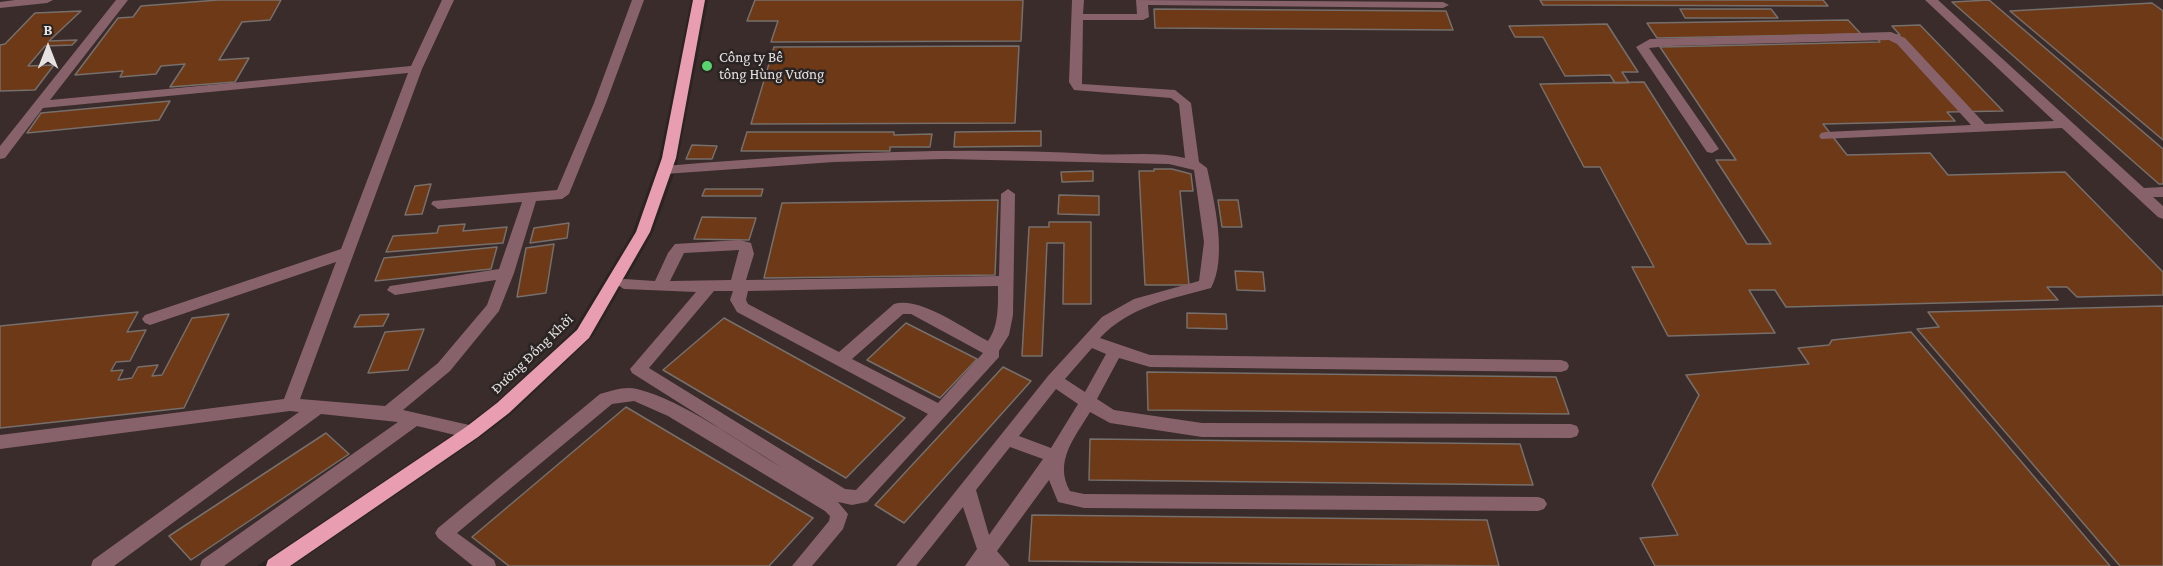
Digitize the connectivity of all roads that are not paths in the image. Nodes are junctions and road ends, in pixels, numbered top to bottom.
1 (47, 0) edge
2 (122, 0) edge
3 (448, 0) edge
4 (638, 0) edge
5 (699, 0) edge
6 (1078, 0) edge
7 (1931, 0) edge
8 (1142, 1) edge
9 (1443, 4) dead end
10 (0, 5) edge
11 (1078, 17) junction
12 (416, 69) junction
13 (39, 105) junction
14 (2067, 124) junction
15 (1982, 129) junction
16 (1826, 136) dead end
17 (1712, 149) dead end
18 (0, 155) edge
19 (1192, 164) junction
20 (665, 170) junction
21 (2163, 192) edge
22 (2140, 193) junction
23 (1008, 194) dead end
24 (531, 196) junction
25 (438, 204) dead end
26 (2163, 214) edge
27 (349, 252) junction
28 (507, 273) junction
29 (1005, 281) junction
30 (624, 284) dead end
31 (906, 285) junction
32 (739, 286) junction
33 (660, 287) junction
34 (709, 287) junction
35 (395, 290) dead end
36 (905, 306) junction
37 (150, 320) dead end
38 (1089, 339) junction
39 (992, 350) junction
40 (1115, 351) junction
41 (841, 359) junction
42 (1561, 366) dead end
43 (1054, 380) junction
44 (1089, 402) junction
45 (290, 405) junction
46 (319, 407) junction
47 (940, 412) junction
48 (388, 414) junction
49 (415, 419) junction
50 (1571, 431) dead end
51 (472, 432) junction
52 (1007, 439) junction
53 (0, 442) edge
54 (1055, 456) junction
55 (967, 489) junction
56 (1538, 504) dead end
57 (986, 551) junction
58 (100, 566) edge
59 (209, 566) edge
60 (275, 566) edge
61 (487, 566) edge
62 (801, 566) edge
63 (905, 566) edge
64 (974, 566) edge
65 (1001, 566) edge

1 - 10 street
2 - 13 street
3 - 12 street
4 - 24 street
5 - 20 main road, Đường Đồng Khởi
6 - 11 street
7 - 14 street
8 - 9 street
8 - 11 street
11 - 19 street
12 - 13 street
12 - 27 street
13 - 18 street
14 - 15 street
14 - 22 street
15 - 16 street
15 - 17 street
19 - 20 street
19 - 38 street
20 - 51 main road, Đường Đồng Khởi
21 - 22 street
22 - 26 street
23 - 29 street
24 - 25 street
24 - 28 street
27 - 37 street
27 - 45 street
28 - 35 street
28 - 48 street
29 - 31 street
29 - 39 street
30 - 33 street
31 - 32 street
31 - 36 street
32 - 33 street
32 - 34 street
32 - 41 street
33 - 34 street
34 - 47 street
36 - 39 street
36 - 41 street
38 - 40 street
38 - 43 street
39 - 47 street
40 - 42 street
40 - 44 street
41 - 47 street
43 - 44 street
43 - 52 street
44 - 50 street
44 - 54 street
45 - 46 street
45 - 53 street
46 - 48 street
46 - 58 street
48 - 49 street
49 - 51 street
49 - 59 street
51 - 60 main road, Đường Đồng Khởi
52 - 54 street
52 - 55 street
54 - 56 street
54 - 57 street
55 - 57 street
55 - 63 street
57 - 64 street
57 - 65 street
61 - 62 street

